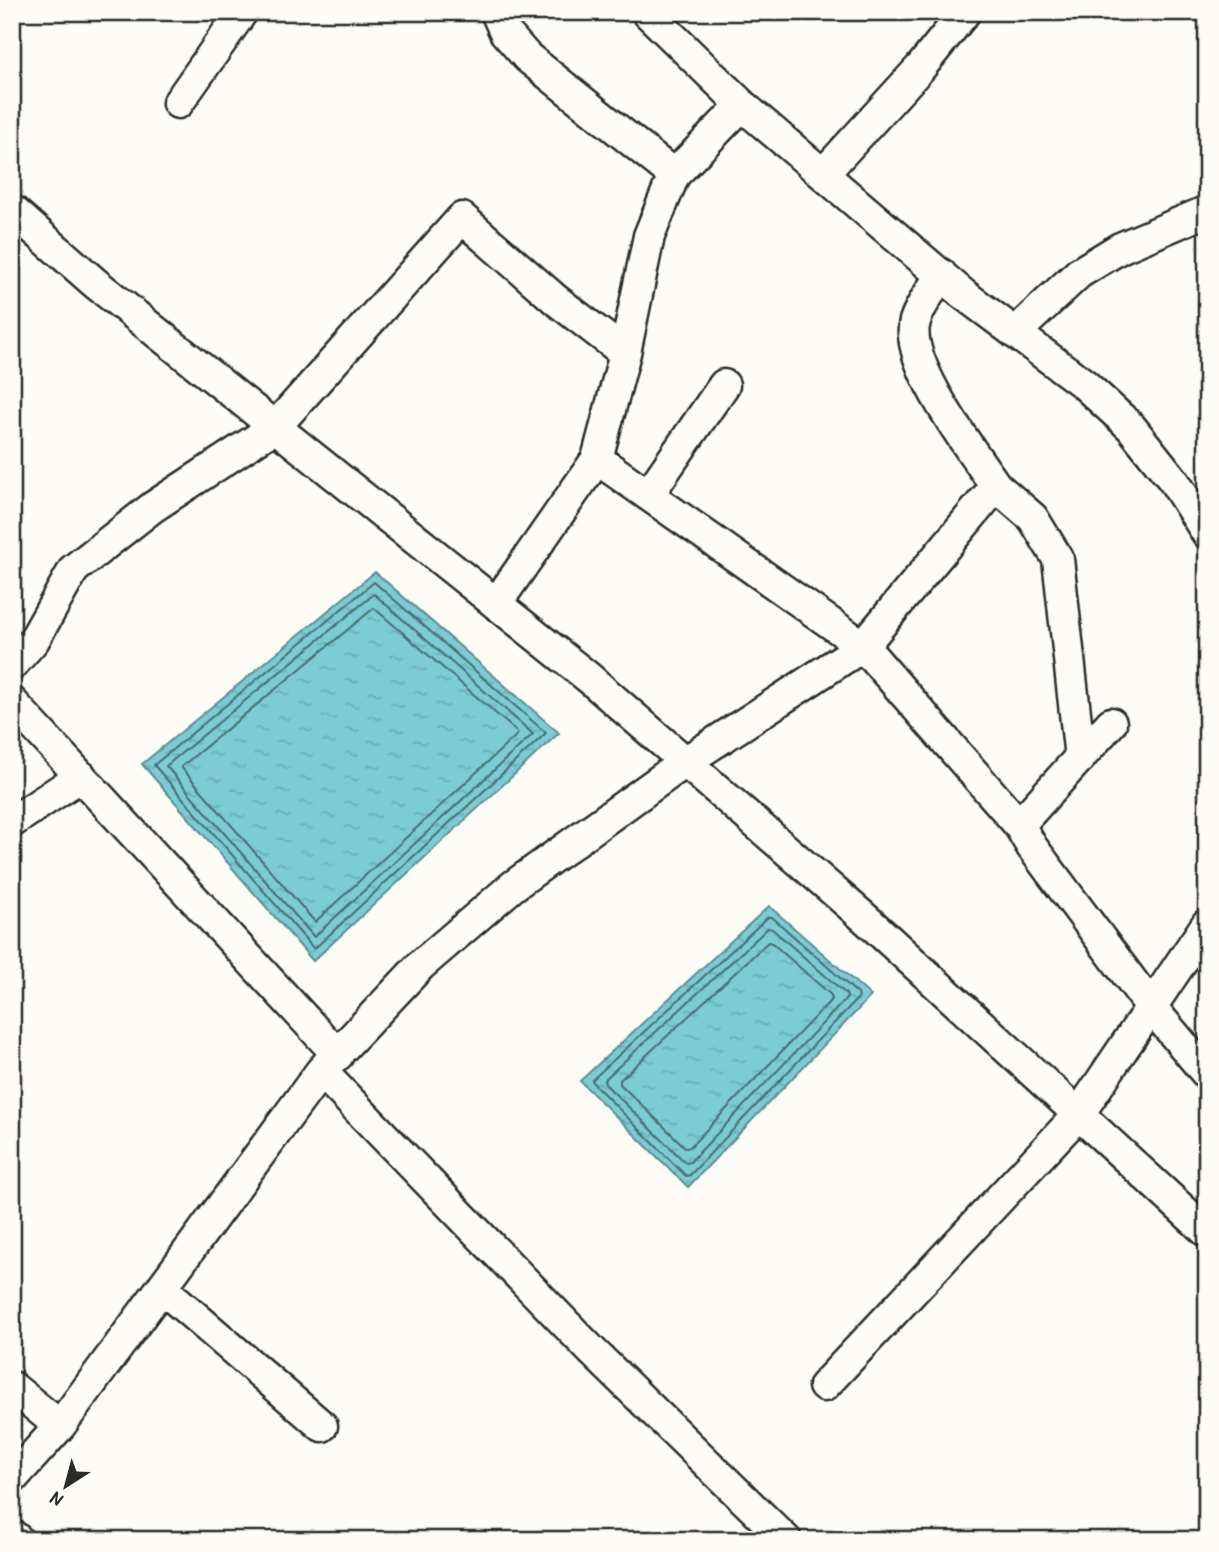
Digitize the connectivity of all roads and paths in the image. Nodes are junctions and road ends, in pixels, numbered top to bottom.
1 (242, 12) edge
2 (496, 12) edge
3 (647, 12) edge
4 (965, 12) edge
5 (178, 103) dead end
6 (742, 104) junction
7 (824, 173) junction
8 (674, 175) junction
9 (12, 210) edge
10 (1207, 211) edge
11 (940, 274) junction
12 (1015, 333) junction
13 (625, 353) junction
14 (724, 386) dead end
15 (275, 427) junction
16 (597, 458) junction
17 (996, 486) junction
18 (648, 495) junction
19 (1207, 533) edge
20 (496, 604) junction
21 (863, 646) junction
22 (12, 666) edge
23 (12, 702) edge
24 (1111, 723) dead end
25 (1080, 758) junction
26 (685, 762) junction
27 (81, 776) junction
28 (12, 822) edge
29 (1019, 825) junction
30 (1207, 924) edge
31 (1152, 1008) junction
32 (329, 1063) junction
33 (1207, 1074) edge
34 (1079, 1114) junction
35 (1207, 1232) edge
36 (162, 1288) junction
37 (824, 1386) dead end
38 (12, 1387) edge
39 (61, 1426) junction
40 (322, 1426) dead end
41 (12, 1479) edge
42 (12, 1535) edge
43 (18, 1540) edge
44 (786, 1540) edge

1 - 5 street
2 - 8 street
3 - 6 street
4 - 7 street
6 - 7 street
6 - 8 street
7 - 11 street
8 - 13 street
9 - 15 street
10 - 12 street
11 - 12 street
11 - 17 street
12 - 19 street
13 - 15 street
13 - 16 street
14 - 18 street
15 - 20 street
15 - 22 street
16 - 18 street
16 - 20 street
17 - 21 street
17 - 25 street
18 - 21 street
20 - 26 street
21 - 26 street
21 - 29 street
23 - 27 street
24 - 25 street
25 - 29 street
26 - 32 street
26 - 34 street
27 - 28 street
27 - 32 street
29 - 31 street
30 - 31 street
31 - 33 street
31 - 34 street
32 - 36 street
32 - 44 street
34 - 35 street
34 - 37 street
36 - 39 street
36 - 40 street
38 - 39 street
39 - 41 street
42 - 43 street

